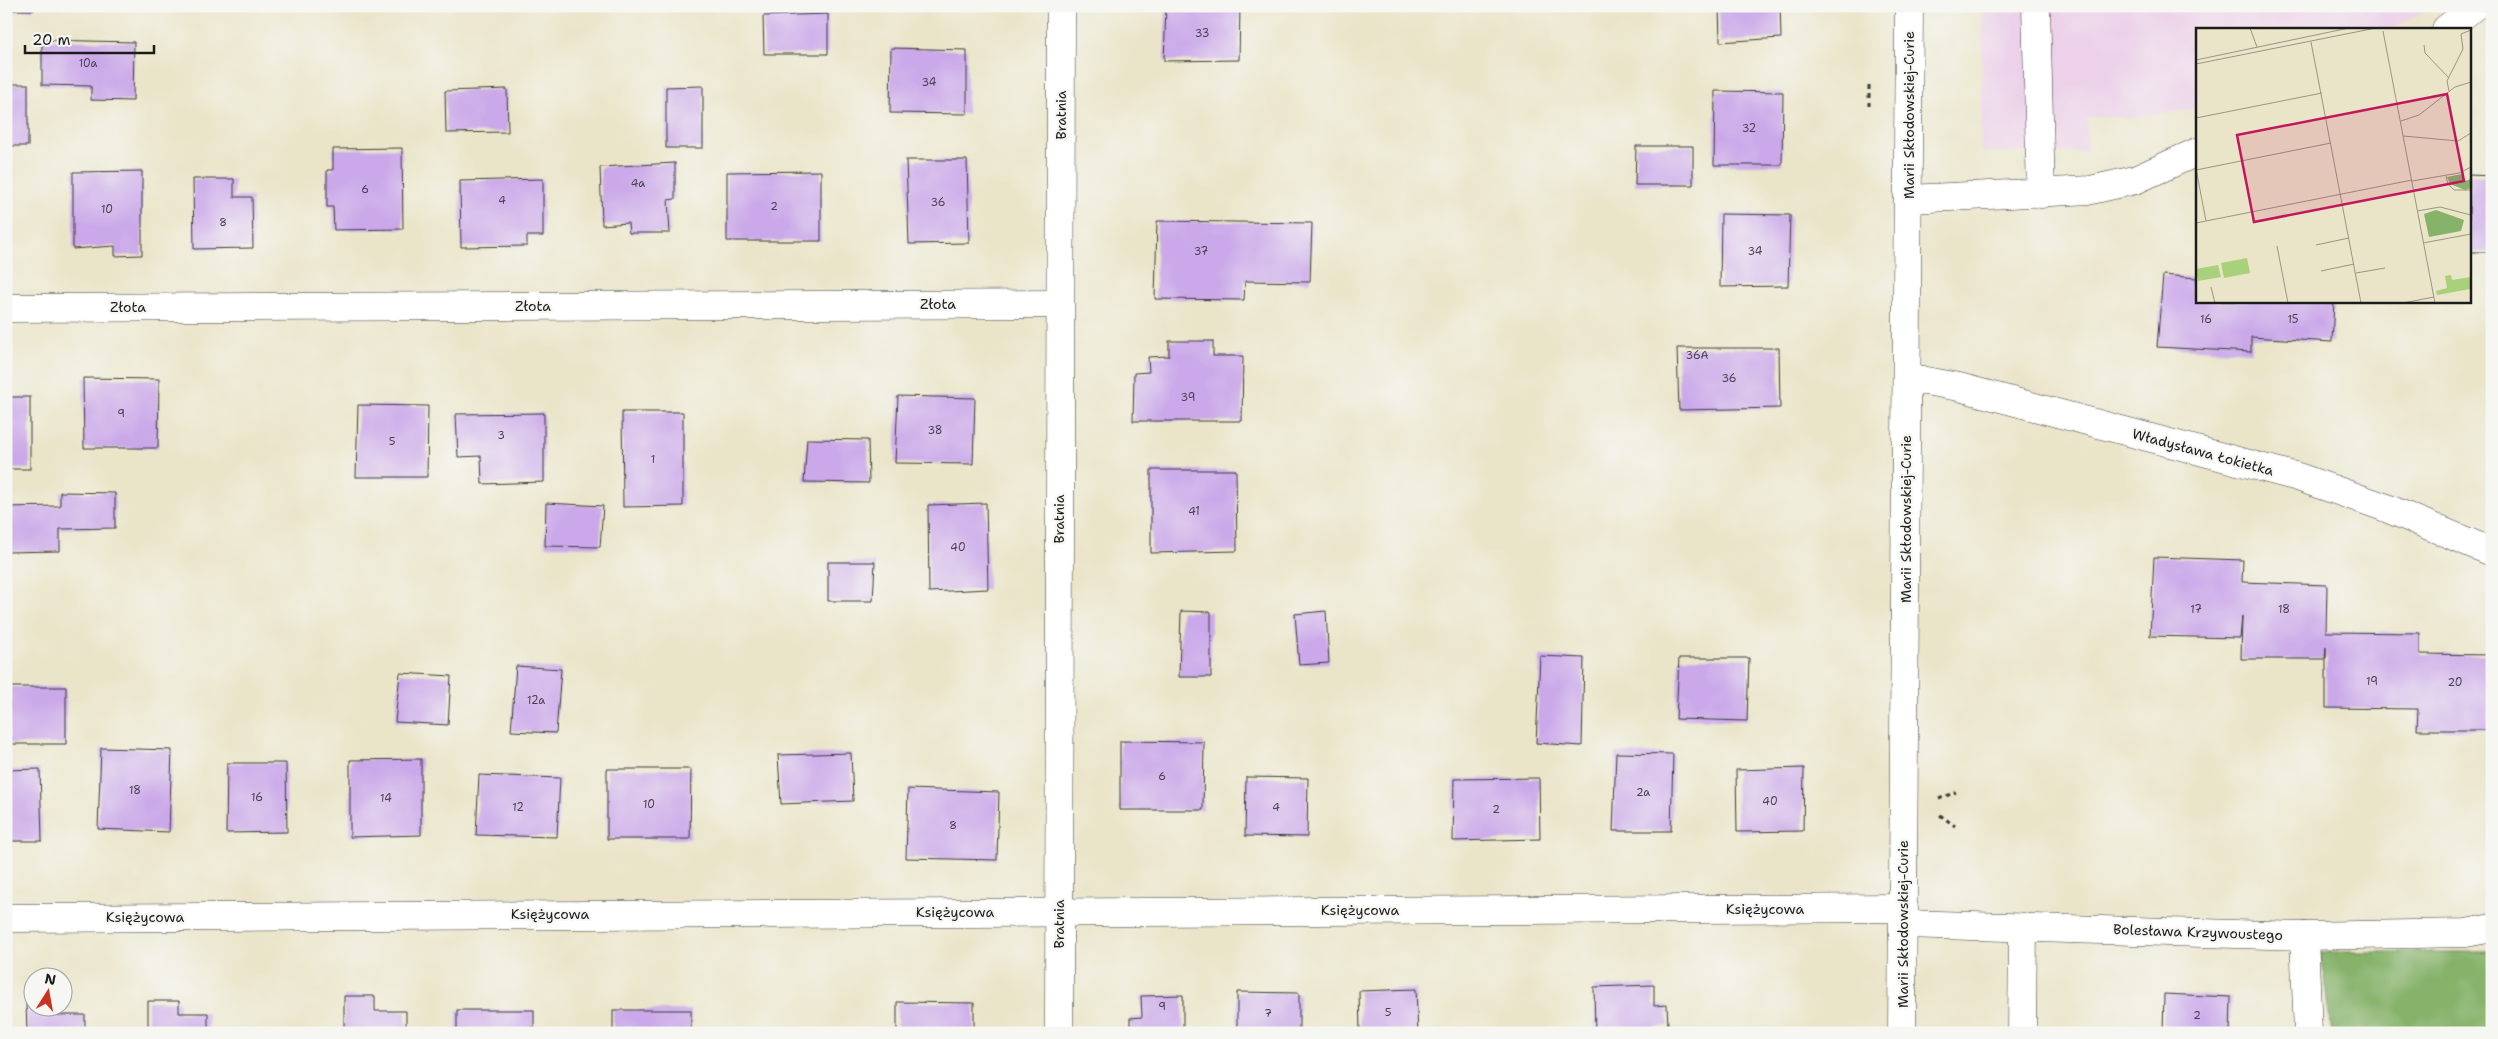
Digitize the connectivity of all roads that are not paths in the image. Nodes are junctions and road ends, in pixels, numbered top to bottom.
1 (1061, 6) edge
2 (1909, 6) edge
3 (2036, 6) edge
4 (2475, 6) edge
5 (2447, 28) edge
6 (2196, 152) edge
7 (2041, 194) junction
8 (1909, 199) junction
9 (1059, 304) junction
10 (6, 308) edge
11 (1907, 380) junction
12 (2492, 552) edge
13 (1060, 911) junction
14 (1904, 916) junction
15 (6, 918) edge
16 (2023, 927) junction
17 (2492, 928) edge
18 (2304, 936) junction
19 (1059, 1033) edge
20 (1902, 1033) edge
21 (2022, 1033) edge
22 (2308, 1033) edge

1 - 9 street, Bratnia
2 - 8 street, Marii Skłodowskiej-Curie
3 - 7 street
4 - 5 street
6 - 7 street
7 - 8 street
8 - 11 street, Marii Skłodowskiej-Curie
9 - 10 street, Złota
9 - 13 street, Bratnia
11 - 12 street, Władysława Łokietka
11 - 14 street, Marii Skłodowskiej-Curie
13 - 14 street, Księżycowa
13 - 15 street, Księżycowa
13 - 19 street, Bratnia
14 - 16 street, Bolesława Krzywoustego
14 - 20 street, Marii Skłodowskiej-Curie
16 - 18 street, Bolesława Krzywoustego
16 - 21 street
17 - 18 street, Bolesława Krzywoustego
18 - 22 street

